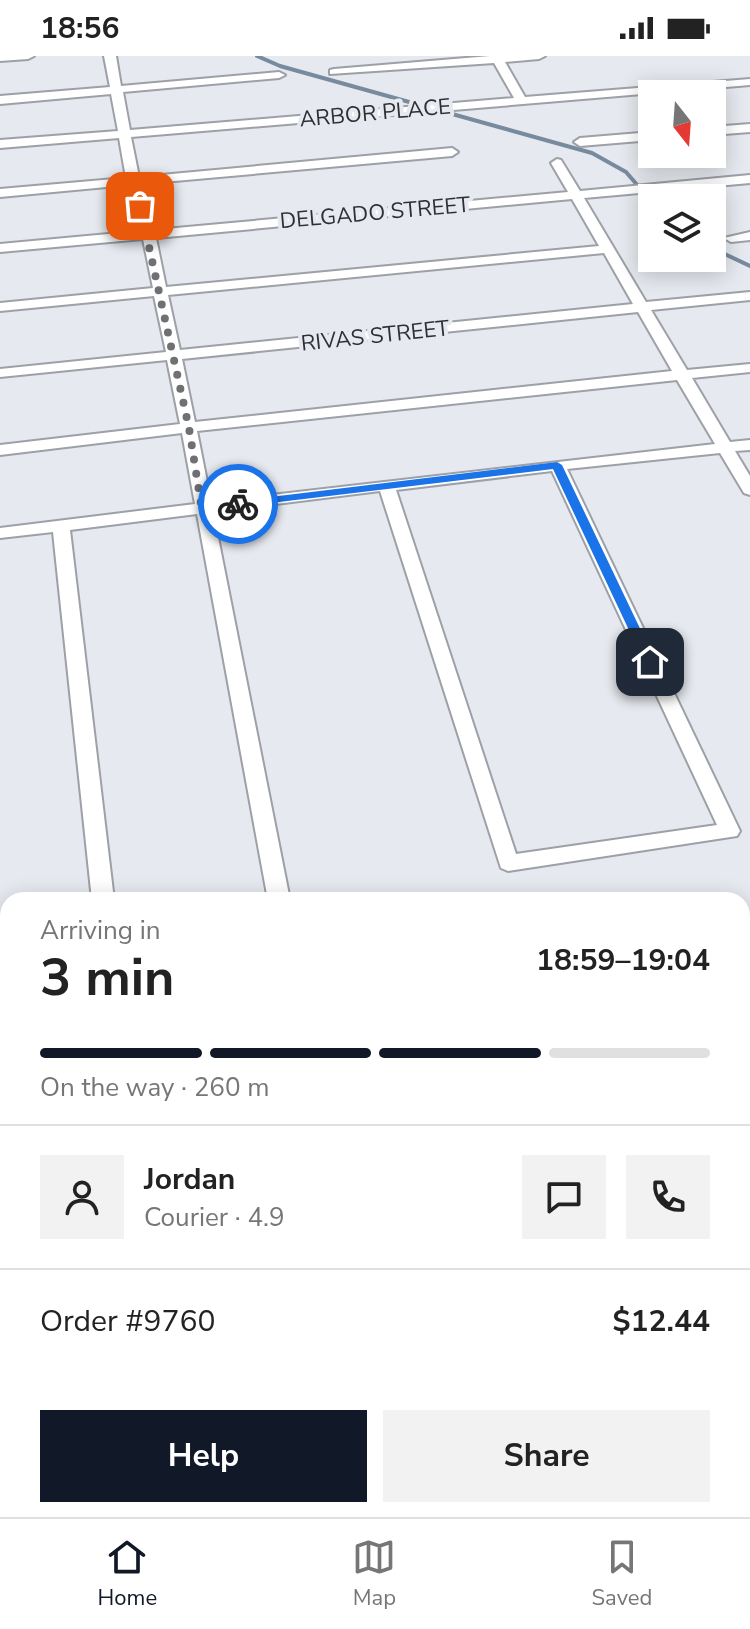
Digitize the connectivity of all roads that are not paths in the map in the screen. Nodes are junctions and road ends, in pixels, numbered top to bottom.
1 (28, 56) edge
2 (110, 56) edge
3 (539, 56) edge
4 (0, 58) edge
5 (496, 58) edge
6 (334, 72) dead end
7 (279, 75) dead end
8 (750, 82) edge
9 (117, 90) junction
10 (0, 100) edge
11 (521, 100) junction
12 (750, 128) edge
13 (726, 130) edge
14 (123, 132) junction
15 (638, 137) edge
16 (580, 142) dead end
17 (0, 144) edge
18 (452, 152) dead end
19 (557, 163) dead end
20 (133, 179) junction
21 (750, 179) edge
22 (0, 193) edge
23 (576, 194) junction
24 (148, 233) junction
25 (750, 236) edge
26 (731, 238) dead end
27 (0, 248) edge
28 (608, 249) junction
29 (160, 291) junction
30 (750, 296) edge
31 (0, 307) edge
32 (641, 307) junction
33 (173, 356) junction
34 (750, 368) edge
35 (0, 373) edge
36 (682, 376) junction
37 (189, 428) junction
38 (750, 445) edge
39 (725, 447) junction
40 (0, 450) edge
41 (557, 465) junction
42 (386, 485) junction
43 (750, 490) edge
44 (202, 510) junction
45 (61, 526) junction
46 (0, 533) edge
47 (102, 892) edge
48 (277, 892) edge

1 - 4 street
2 - 9 street
3 - 5 street
5 - 6 street
5 - 11 street
7 - 9 street
8 - 11 street, ARBOR PLACE
9 - 10 street
9 - 14 street
11 - 14 street, ARBOR PLACE
12 - 13 street
14 - 17 street, ARBOR PLACE
14 - 20 street
15 - 16 street
18 - 20 street
19 - 23 street
20 - 22 street
20 - 24 street
21 - 23 street, DELGADO STREET
23 - 24 street, DELGADO STREET
23 - 28 street
24 - 27 street, DELGADO STREET
24 - 29 street
25 - 26 street
28 - 29 street
28 - 32 street
29 - 31 street
29 - 33 street
30 - 32 street, RIVAS STREET
32 - 33 street, RIVAS STREET
32 - 36 street
33 - 35 street, RIVAS STREET
33 - 37 street
34 - 36 street
36 - 37 street
36 - 39 street
37 - 40 street
37 - 44 street
38 - 39 street
39 - 41 street
39 - 43 street
41 - 42 street
41 - 42 street
42 - 44 street
44 - 45 street
44 - 48 street
45 - 46 street
45 - 47 street

